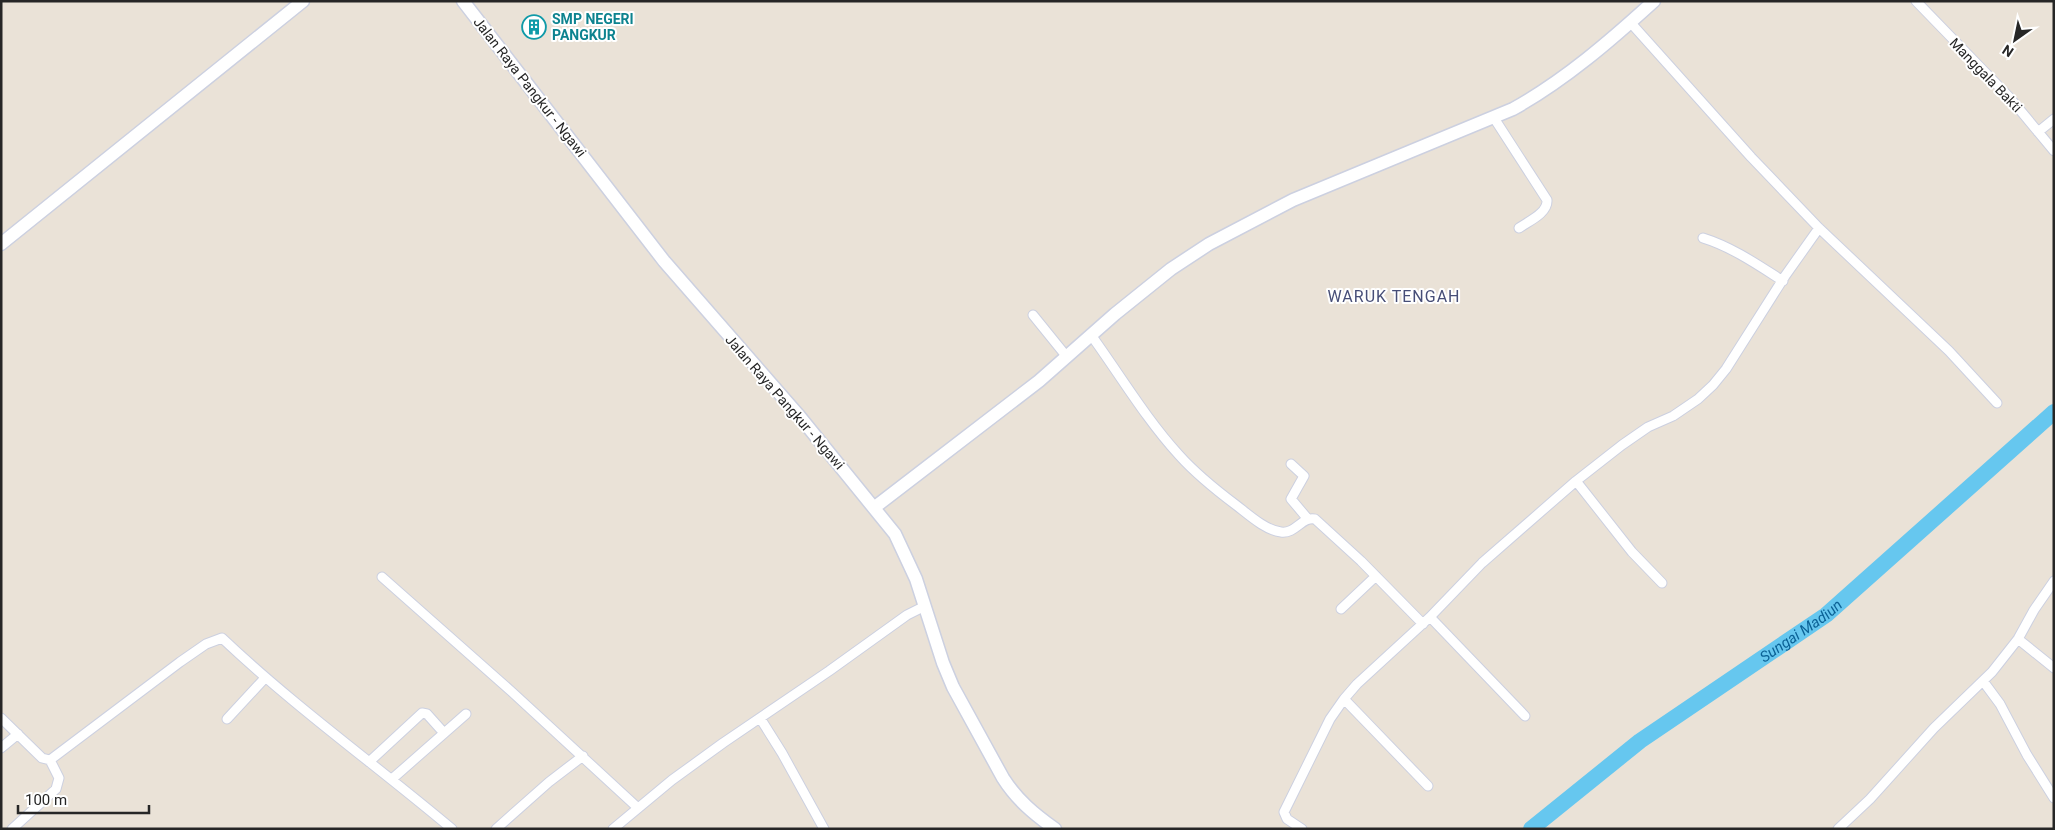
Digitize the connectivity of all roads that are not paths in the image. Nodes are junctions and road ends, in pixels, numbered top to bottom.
1 (302, 1) edge
2 (463, 1) edge
3 (1654, 1) edge
4 (1916, 1) edge
5 (1630, 22) junction
6 (1494, 118) junction
7 (2054, 120) edge
8 (2038, 132) junction
9 (2054, 151) edge
10 (1519, 228) dead end
11 (1820, 228) junction
12 (1703, 238) dead end
13 (1, 244) edge
14 (1783, 281) junction
15 (1033, 315) dead end
16 (1091, 335) junction
17 (1067, 358) junction
18 (1998, 403) dead end
19 (1291, 464) dead end
20 (1576, 481) junction
21 (875, 507) junction
22 (1307, 518) junction
23 (1376, 576) junction
24 (382, 578) dead end
25 (2054, 581) edge
26 (1662, 583) dead end
27 (925, 606) junction
28 (1341, 610) dead end
29 (1430, 618) junction
30 (1423, 624) junction
31 (2018, 639) junction
32 (2054, 668) edge
33 (265, 678) junction
34 (1983, 681) junction
35 (1344, 699) junction
36 (466, 714) dead end
37 (1525, 716) dead end
38 (1, 718) edge
39 (760, 718) junction
40 (227, 719) dead end
41 (444, 733) junction
42 (18, 734) junction
43 (1, 748) edge
44 (583, 756) junction
45 (50, 760) junction
46 (369, 762) junction
47 (392, 779) junction
48 (1428, 786) dead end
49 (2054, 798) edge
50 (638, 808) junction
51 (12, 829) edge
52 (452, 829) edge
53 (496, 829) edge
54 (613, 829) edge
55 (824, 829) edge
56 (1055, 829) edge
57 (1302, 829) edge
58 (1838, 829) edge

1 - 13 main road
2 - 21 main road, Jalan Raya Pangkur - Ngawi
3 - 5 main road
4 - 8 street, Manggala Bakti
5 - 6 main road
5 - 11 street
6 - 10 street
6 - 16 main road
7 - 8 street
8 - 9 street, Manggala Bakti
11 - 14 street
11 - 18 street
12 - 14 street
14 - 20 street
15 - 17 street
16 - 17 main road
16 - 22 street
17 - 21 main road
19 - 22 street
20 - 26 street
20 - 29 street
21 - 27 main road, Jalan Raya Pangkur - Ngawi
22 - 23 street
23 - 28 street
23 - 30 street
24 - 44 street
25 - 31 street
27 - 39 street
27 - 56 main road, Jalan Raya Pangkur - Ngawi
29 - 30 street
29 - 37 street
30 - 35 street
31 - 32 street
31 - 34 street
33 - 40 street
33 - 45 street
33 - 46 street
34 - 49 street
34 - 58 street
35 - 48 street
35 - 57 street
36 - 41 street
38 - 42 street
39 - 50 street
39 - 55 street
41 - 46 street
41 - 47 street
42 - 43 street
42 - 45 street
44 - 50 street
44 - 53 street
45 - 51 street
46 - 47 street
47 - 52 street
50 - 54 street

